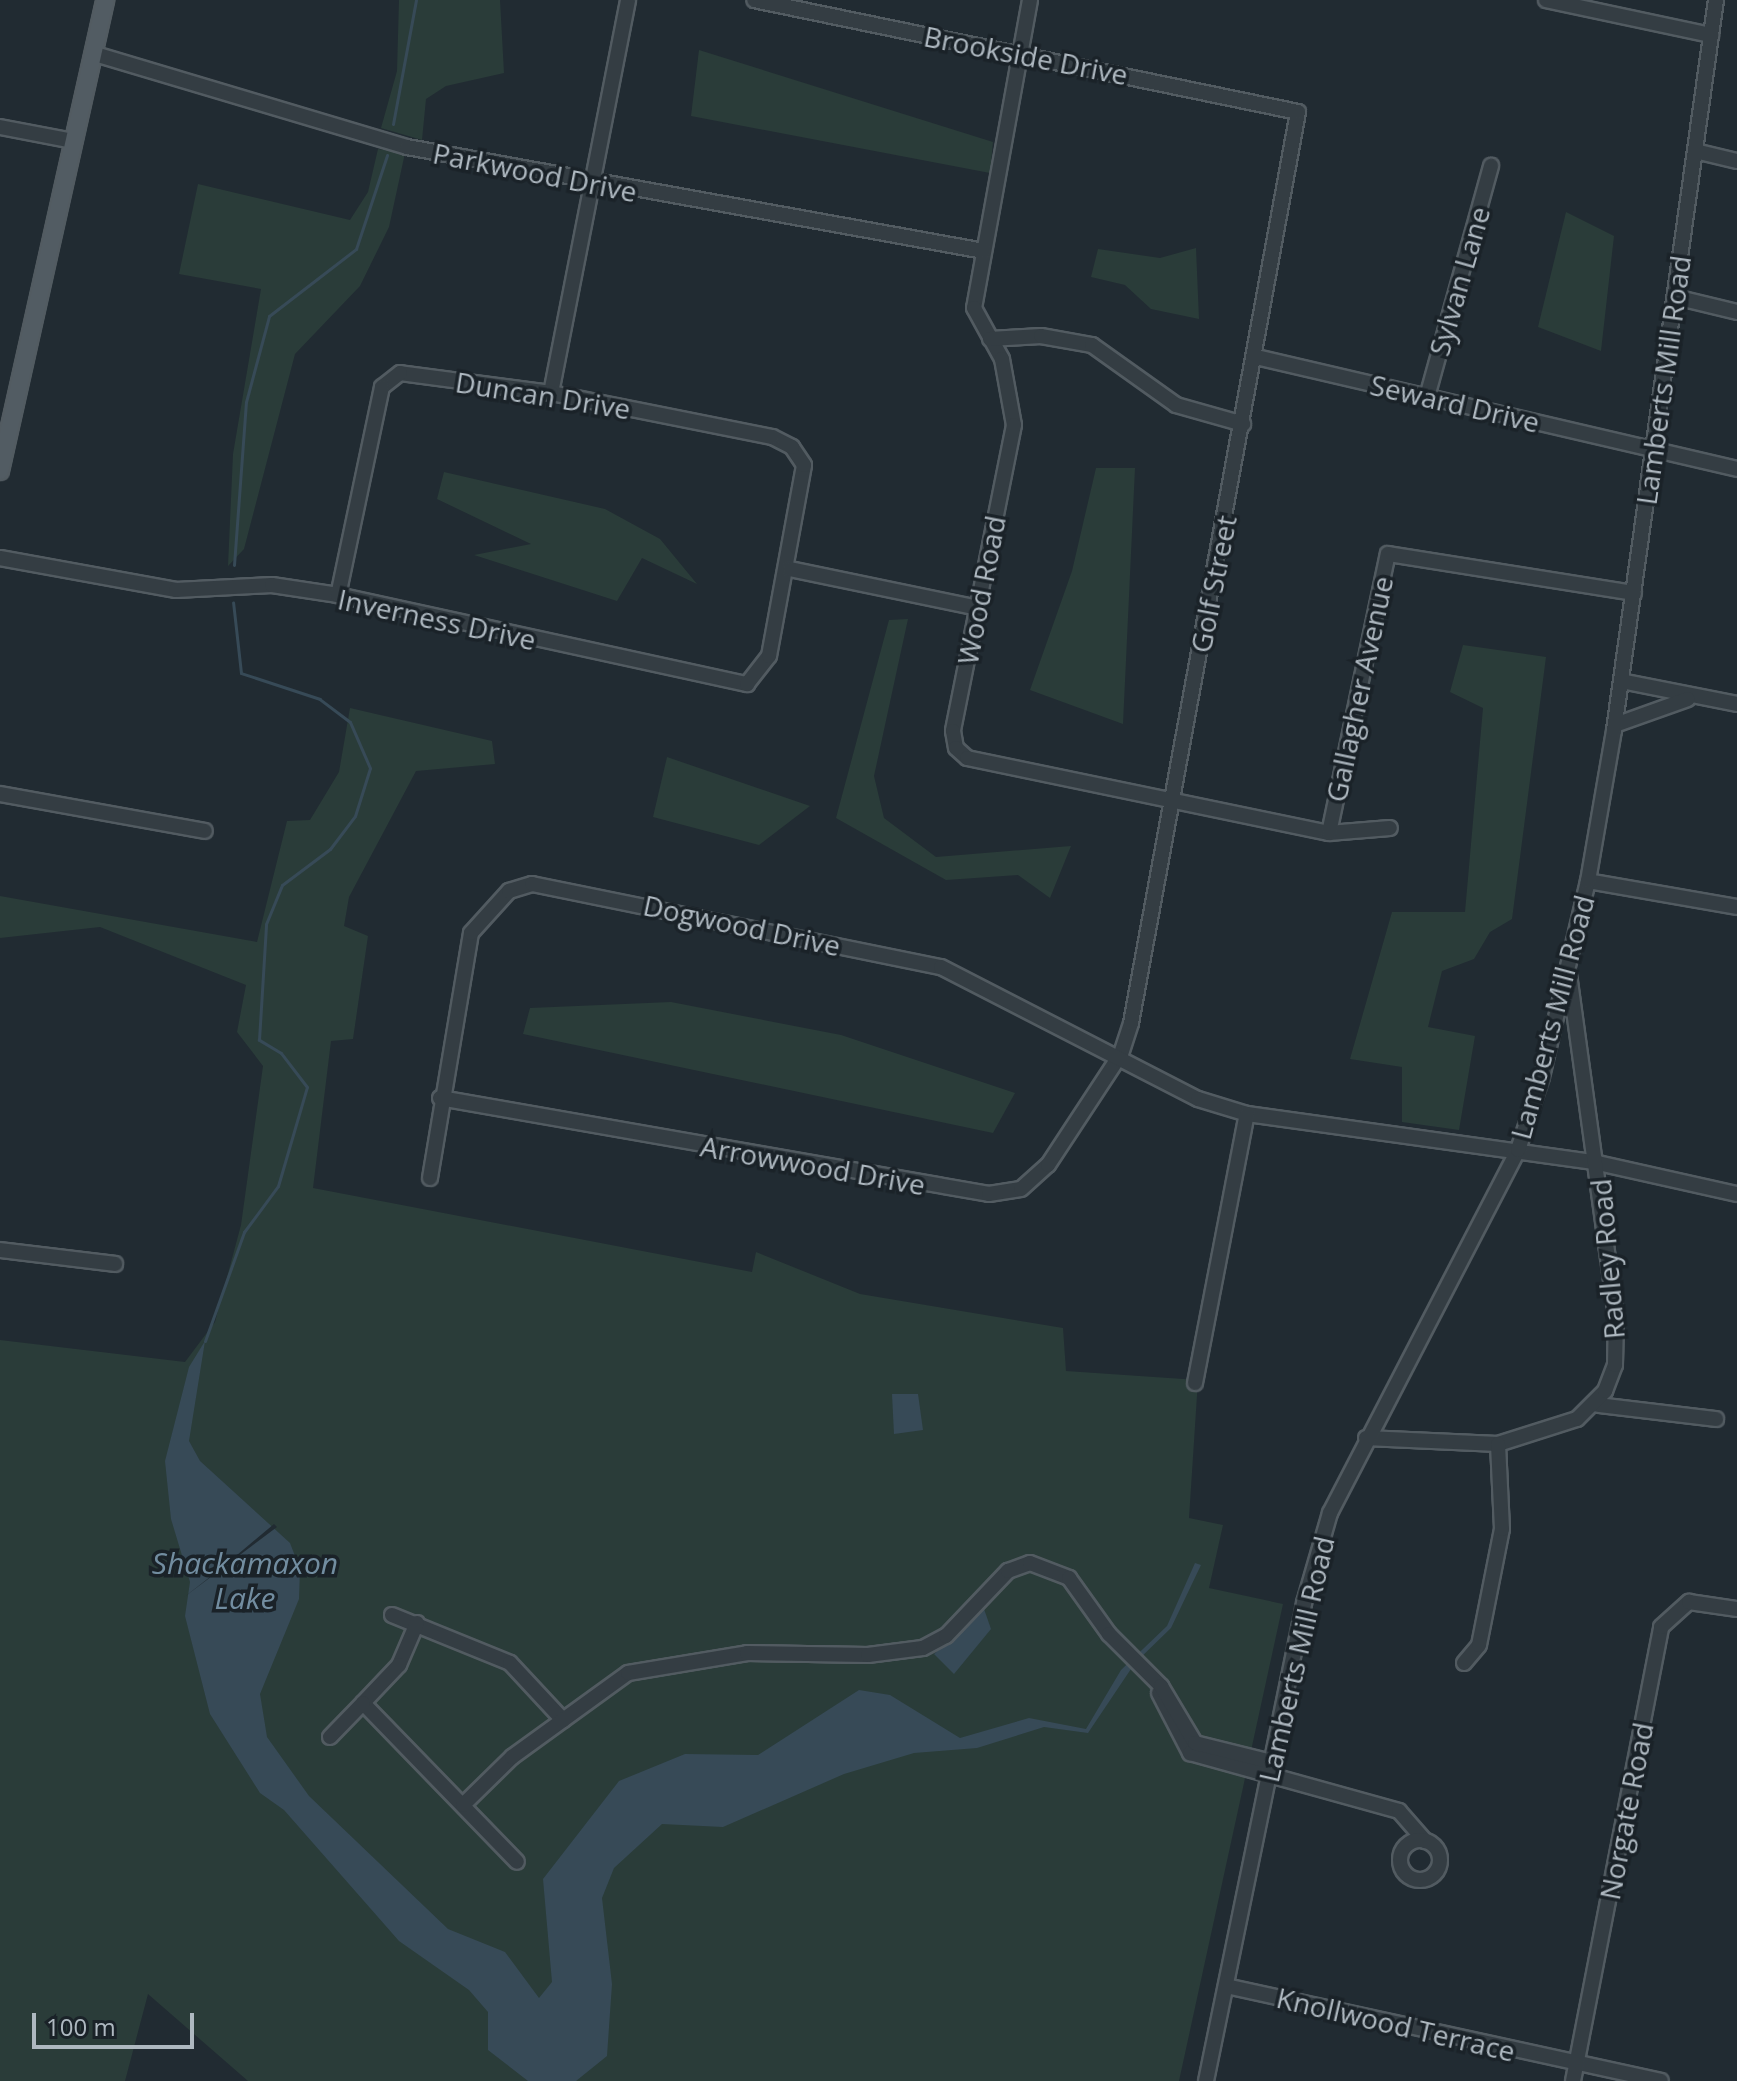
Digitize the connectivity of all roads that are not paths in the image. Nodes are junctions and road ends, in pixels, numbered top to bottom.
1 (105, 0) edge
2 (628, 0) edge
3 (754, 0) edge
4 (1030, 0) edge
5 (1546, 0) edge
6 (1716, 0) edge
7 (1711, 35) junction
8 (95, 54) junction
9 (1019, 54) junction
10 (1298, 112) joint
11 (0, 127) edge
12 (73, 141) junction
13 (1695, 151) junction
14 (1737, 161) edge
15 (1491, 166) dead end
16 (590, 184) junction
17 (984, 251) junction
18 (1675, 297) junction
19 (1737, 312) edge
20 (990, 339) junction
21 (1256, 357) junction
22 (551, 393) junction
23 (1427, 397) junction
24 (5, 424) edge
25 (1243, 424) junction
26 (1654, 447) junction
27 (1737, 469) edge
28 (0, 471) edge
29 (0, 558) edge
30 (790, 569) junction
31 (1634, 593) junction
32 (338, 595) junction
33 (978, 608) junction
34 (1621, 681) junction
35 (1688, 699) junction
36 (1737, 704) edge
37 (1615, 725) junction
38 (0, 794) edge
39 (1172, 802) junction
40 (1390, 828) dead end
41 (205, 831) dead end
42 (1329, 833) junction
43 (1588, 881) junction
44 (1737, 907) edge
45 (1568, 967) junction
46 (1121, 1054) junction
47 (440, 1098) junction
48 (1247, 1114) junction
49 (1518, 1150) junction
50 (1598, 1163) junction
51 (430, 1178) dead end
52 (1737, 1194) edge
53 (0, 1250) edge
54 (115, 1264) dead end
55 (1195, 1383) dead end
56 (1598, 1405) junction
57 (1716, 1419) dead end
58 (1366, 1438) junction
59 (1498, 1444) junction
60 (1737, 1609) edge
61 (392, 1615) dead end
62 (417, 1623) junction
63 (1464, 1663) dead end
64 (363, 1703) junction
65 (563, 1720) junction
66 (330, 1737) dead end
67 (1270, 1769) junction
68 (463, 1805) junction
69 (1425, 1841) dead end
70 (517, 1862) dead end
71 (1226, 1986) junction
72 (1576, 2065) junction
73 (1206, 2081) edge
74 (1573, 2081) edge
75 (1661, 2081) edge

1 - 8 main road
2 - 16 street
3 - 9 street, Brookside Drive
4 - 9 street, Wood Road
5 - 7 street
6 - 7 street, Lamberts Mill Road
7 - 13 street, Lamberts Mill Road
8 - 12 main road
8 - 16 street, Parkwood Drive
9 - 10 street, Brookside Drive
9 - 17 street, Wood Road
10 - 21 street, Golf Street
11 - 12 street
12 - 24 main road
13 - 14 street
13 - 18 street, Lamberts Mill Road
15 - 23 street, Sylvan Lane
16 - 17 street, Parkwood Drive
16 - 22 street
17 - 20 street, Wood Road
18 - 19 street
18 - 26 street, Lamberts Mill Road
20 - 25 street
20 - 33 street, Wood Road
21 - 23 street, Seward Drive
21 - 25 street, Golf Street
22 - 30 street, Duncan Drive
22 - 32 street, Duncan Drive
23 - 26 street, Seward Drive
24 - 28 main road
25 - 39 street, Golf Street
26 - 27 street, Seward Drive
26 - 31 street, Lamberts Mill Road
29 - 32 street, Inverness Drive
30 - 32 street, Inverness Drive
30 - 33 street
31 - 34 street, Lamberts Mill Road
31 - 42 street, Gallagher Avenue
33 - 39 street, Wood Road
34 - 35 street
34 - 37 street, Lamberts Mill Road
35 - 36 street
35 - 37 street
37 - 43 street, Lamberts Mill Road
38 - 41 street
39 - 42 street, Wood Road
39 - 46 street, Golf Street
40 - 42 street, Wood Road
43 - 44 street
43 - 45 street, Lamberts Mill Road
45 - 49 street, Lamberts Mill Road
45 - 50 street, Radley Road
46 - 47 street, Arrowwood Drive
46 - 47 street, Dogwood Drive
46 - 48 street, Dogwood Drive
47 - 51 street, Dogwood Drive
48 - 49 street, Dogwood Drive
48 - 55 street
49 - 50 street, Dogwood Drive
49 - 58 street, Lamberts Mill Road
50 - 52 street, Dogwood Drive
50 - 56 street, Radley Road
53 - 54 street
56 - 57 street
56 - 59 street
58 - 59 street
58 - 67 street, Lamberts Mill Road
59 - 63 street
60 - 72 street, Norgate Road
61 - 62 street
62 - 64 street
62 - 65 street
64 - 66 street
64 - 68 street
65 - 67 street
65 - 68 street
67 - 69 street
67 - 71 street, Lamberts Mill Road
68 - 70 street
71 - 72 street, Knollwood Terrace
71 - 73 street, Lamberts Mill Road
72 - 74 street, Norgate Road
72 - 75 street, Knollwood Terrace

